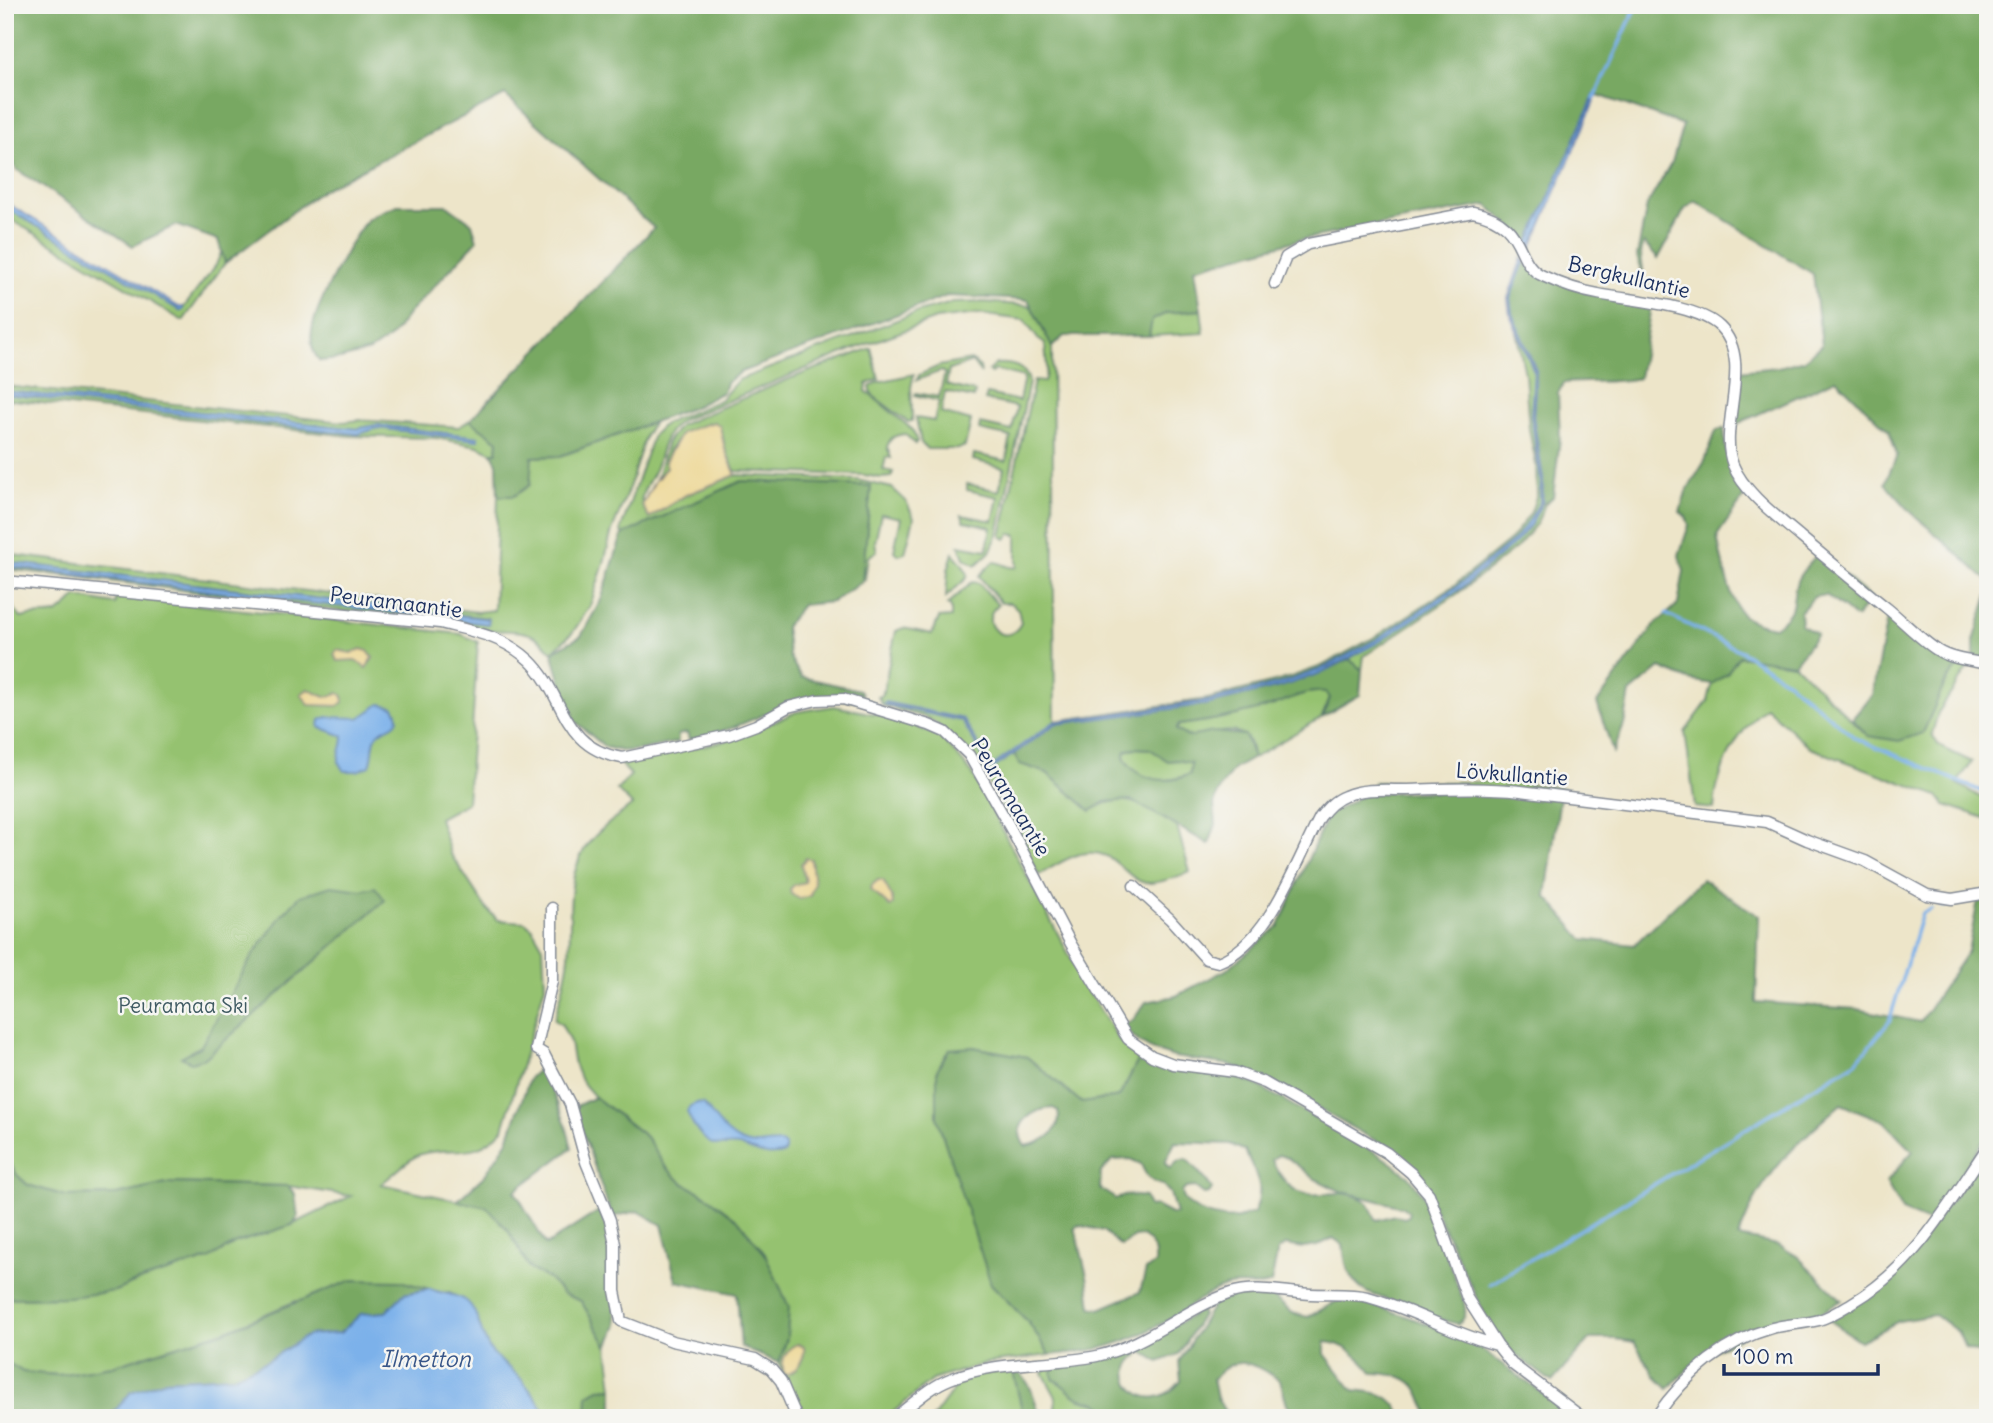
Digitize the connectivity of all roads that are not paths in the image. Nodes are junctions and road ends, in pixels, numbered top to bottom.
1 (1275, 284) dead end
2 (5, 581) edge
3 (1988, 664) edge
4 (1134, 886) dead end
5 (1988, 893) edge
6 (552, 908) dead end
7 (1988, 1146) edge
8 (1477, 1316) junction
9 (1461, 1334) junction
10 (1497, 1345) junction
11 (797, 1418) edge
12 (894, 1418) edge
13 (1583, 1418) edge
14 (1655, 1418) edge

1 - 3 street, Bergkullantie
2 - 8 street, Peuramaantie
4 - 5 street, Lövkullantie
6 - 11 street
7 - 14 street
8 - 9 street
8 - 10 street, Peuramaantie
9 - 10 street
9 - 12 street
10 - 13 street, Peuramaantie

